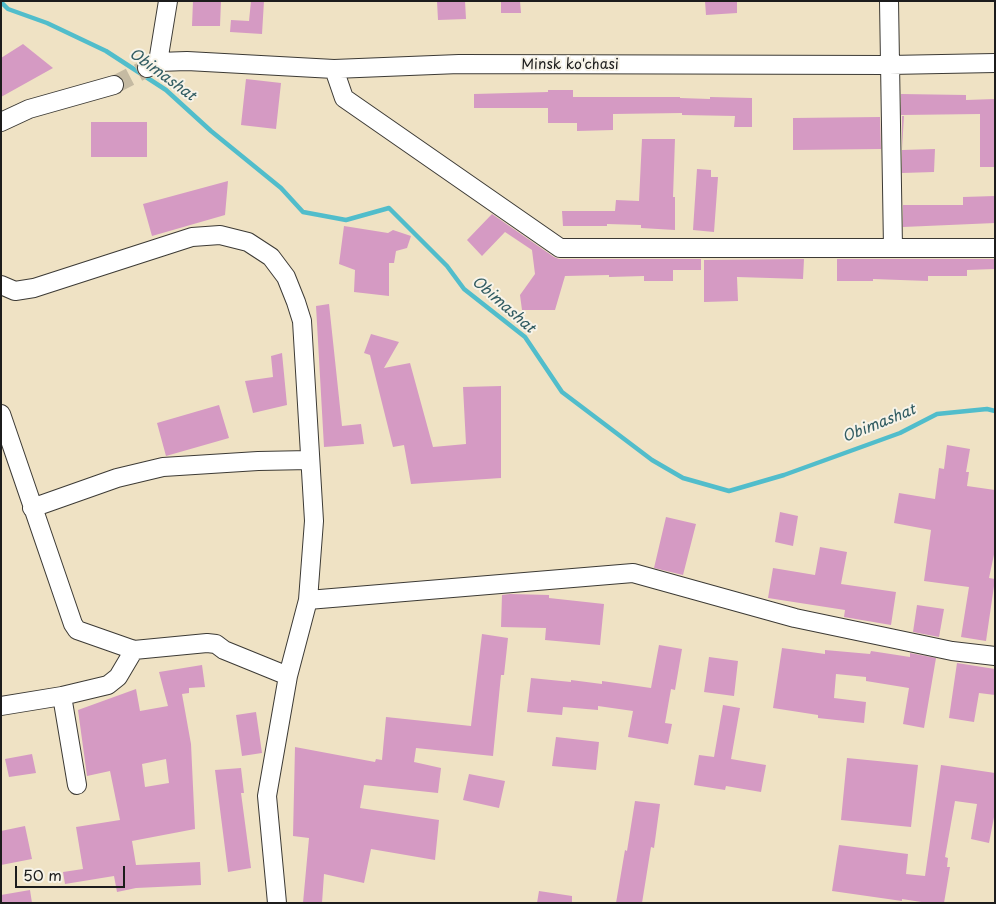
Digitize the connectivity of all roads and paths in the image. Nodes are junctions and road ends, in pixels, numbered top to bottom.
1 (168, 1) edge
2 (889, 1) edge
3 (995, 63) edge
4 (889, 65) junction
5 (334, 69) junction
6 (114, 85) tunnel mouth
7 (1, 122) edge
8 (893, 248) junction
9 (995, 248) edge
10 (1, 285) edge
11 (1, 414) edge
12 (310, 460) junction
13 (32, 508) junction
14 (308, 600) junction
15 (134, 650) junction
16 (995, 656) edge
17 (288, 676) junction
18 (62, 696) junction
19 (1, 706) edge
20 (77, 784) dead end
21 (277, 903) edge

1 - 5 street, Minsk ko'chasi
2 - 4 street
3 - 4 street, Minsk ko'chasi
4 - 5 street, Minsk ko'chasi
4 - 8 street
5 - 8 street
6 - 7 street
8 - 9 street
10 - 12 street
11 - 13 street
12 - 13 street
12 - 14 street
13 - 15 street
14 - 16 street
14 - 17 street
15 - 17 street
15 - 18 street
17 - 21 street
18 - 19 street
18 - 20 street

